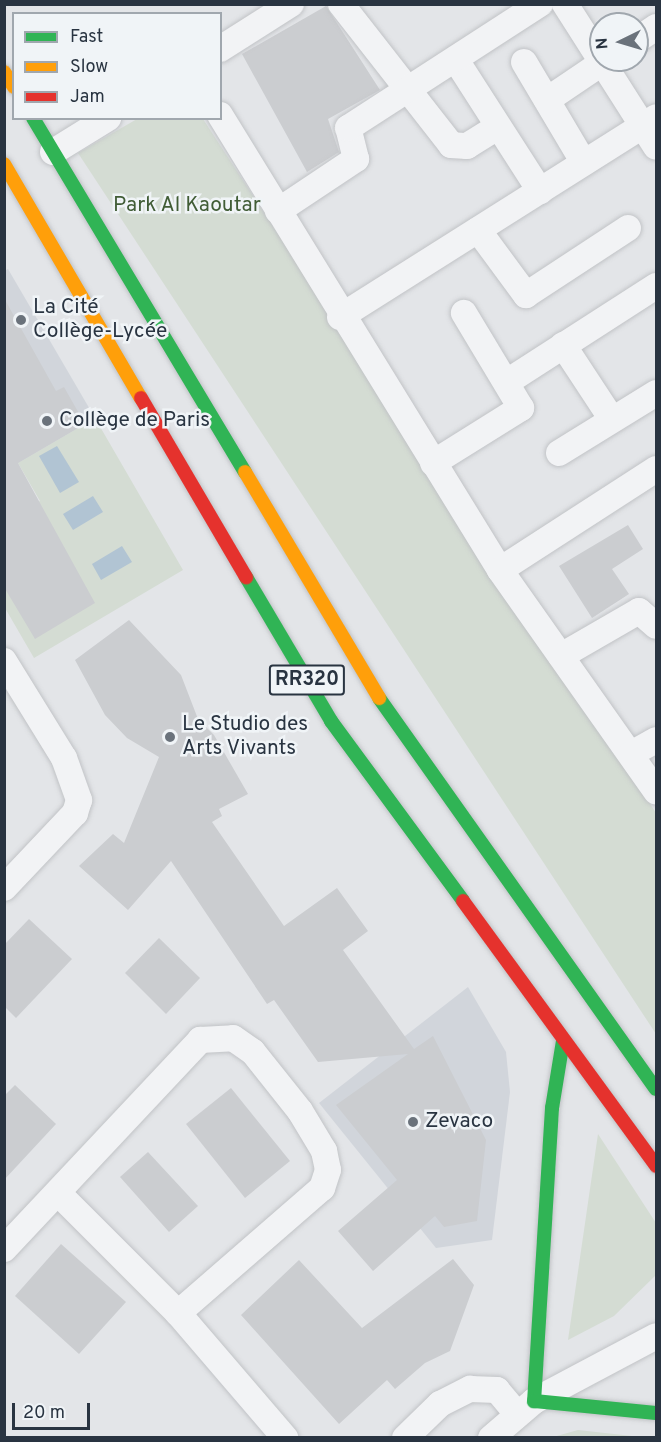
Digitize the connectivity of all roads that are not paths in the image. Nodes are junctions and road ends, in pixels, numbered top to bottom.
1 (291, 4) edge
2 (341, 4) edge
3 (540, 4) edge
4 (574, 8) edge
5 (589, 35) edge
6 (222, 48) edge
7 (456, 60) junction
8 (524, 62) dead end
9 (589, 72) edge
10 (612, 72) edge
11 (406, 92) junction
12 (547, 100) junction
13 (222, 118) edge
14 (34, 120) edge
15 (105, 120) edge
16 (650, 121) edge
17 (498, 127) junction
18 (657, 147) edge
19 (53, 152) junction
20 (584, 163) junction
21 (4, 164) edge
22 (540, 191) junction
23 (278, 211) junction
24 (628, 228) dead end
25 (478, 230) junction
26 (657, 286) edge
27 (464, 313) dead end
28 (340, 317) junction
29 (563, 345) junction
30 (507, 382) junction
31 (657, 393) edge
32 (611, 418) junction
33 (559, 453) dead end
34 (433, 463) junction
35 (657, 469) edge
36 (500, 570) junction
37 (657, 626) edge
38 (561, 656) junction
39 (4, 661) edge
40 (657, 740) edge
41 (631, 754) junction
42 (657, 791) edge
43 (4, 888) edge
44 (563, 1041) junction
45 (657, 1089) edge
46 (657, 1166) edge
47 (58, 1193) junction
48 (4, 1249) edge
49 (178, 1313) junction
50 (657, 1336) edge
51 (525, 1408) junction
52 (657, 1413) edge
53 (285, 1437) edge
54 (405, 1437) edge
55 (491, 1437) edge

1 - 6 street
2 - 11 street
3 - 7 street
4 - 5 street
7 - 11 street
7 - 17 street
8 - 12 street
9 - 12 street
10 - 16 street
11 - 17 street
11 - 23 street
12 - 20 street
13 - 23 street
14 - 19 main road, RR320
15 - 19 street
16 - 18 street
16 - 20 street
17 - 22 street
19 - 45 main road, RR320
20 - 22 street
21 - 44 main road, RR320
22 - 25 street
23 - 28 street
24 - 25 street
25 - 28 street
26 - 29 street
27 - 30 street
28 - 34 street
29 - 30 street
29 - 32 street
30 - 34 street
31 - 32 street
32 - 33 street
34 - 36 street
35 - 36 street
36 - 38 street
37 - 38 street
38 - 41 street
39 - 43 street
40 - 41 street
41 - 42 street
44 - 46 main road, RR320
44 - 51 main road
47 - 48 street
47 - 49 street
47 - 49 street
49 - 53 street
50 - 51 street
51 - 52 main road
51 - 54 street
51 - 55 street

